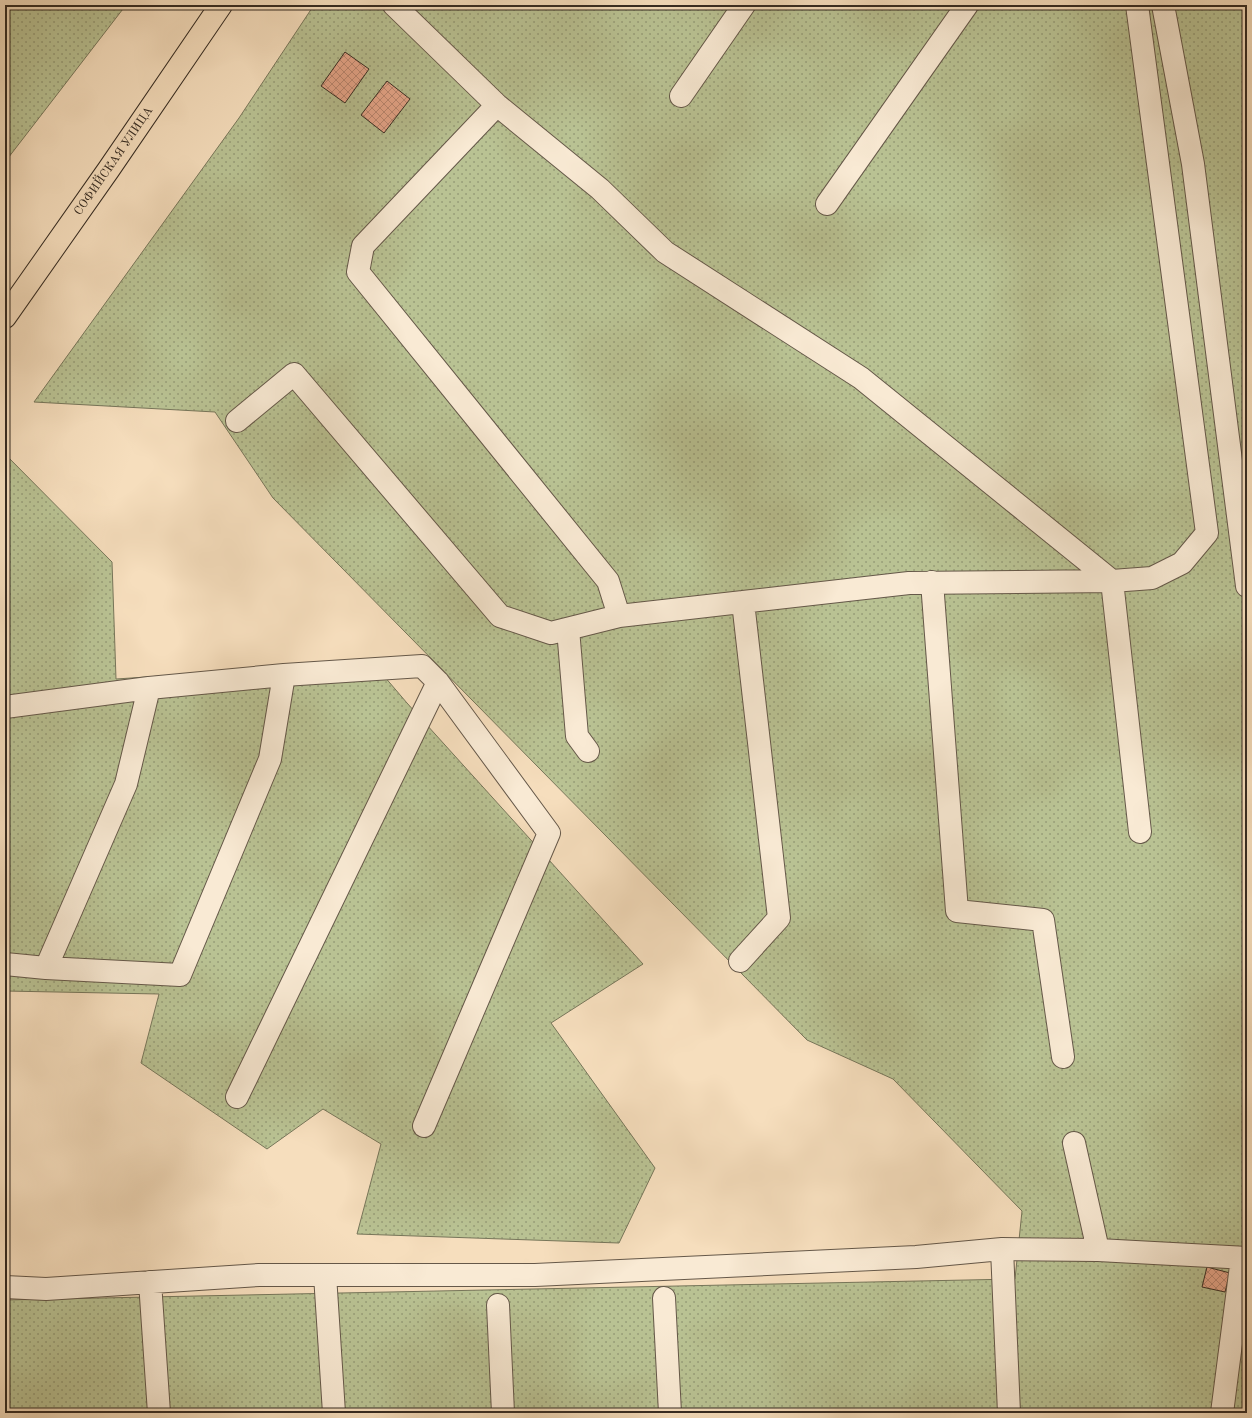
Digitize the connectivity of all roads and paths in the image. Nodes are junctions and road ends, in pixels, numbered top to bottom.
1 (221, 5) edge
2 (394, 5) edge
3 (744, 5) edge
4 (966, 5) edge
5 (1137, 5) edge
6 (1163, 5) edge
7 (681, 96) dead end
8 (497, 104) junction
9 (827, 204) dead end
10 (5, 317) edge
11 (237, 421) dead end
12 (1112, 581) junction
13 (932, 582) junction
14 (1247, 586) edge
15 (743, 602) junction
16 (619, 616) junction
17 (568, 629) junction
18 (284, 676) junction
19 (438, 682) junction
20 (149, 688) junction
21 (5, 707) edge
22 (588, 751) dead end
23 (1140, 832) dead end
24 (740, 961) dead end
25 (5, 964) edge
26 (46, 968) junction
27 (1063, 1057) dead end
28 (237, 1097) dead end
29 (424, 1126) dead end
30 (1074, 1143) dead end
31 (1002, 1249) junction
32 (1098, 1250) junction
33 (1244, 1258) edge
34 (325, 1275) junction
35 (150, 1282) junction
36 (5, 1287) edge
37 (664, 1298) dead end
38 (498, 1305) dead end
39 (159, 1413) edge
40 (334, 1413) edge
41 (503, 1413) edge
42 (670, 1413) edge
43 (1009, 1413) edge
44 (1222, 1413) edge

1 - 10 main road, СОФИЙСКАЯ УЛИЦА
2 - 8 street
3 - 7 street
4 - 9 street
5 - 12 street
6 - 14 street
8 - 12 street
8 - 16 street
11 - 17 street
12 - 13 street
12 - 23 street
13 - 15 street
13 - 27 street
15 - 16 street
15 - 24 street
16 - 17 street
17 - 22 street
18 - 19 street
18 - 20 street
18 - 26 street
19 - 28 street
19 - 29 street
20 - 21 street
20 - 26 street
25 - 26 street
30 - 32 street
31 - 32 street
31 - 34 street
31 - 43 street
32 - 33 street
33 - 44 street
34 - 35 street
34 - 40 street
35 - 36 street
35 - 39 street
37 - 42 street
38 - 41 street

